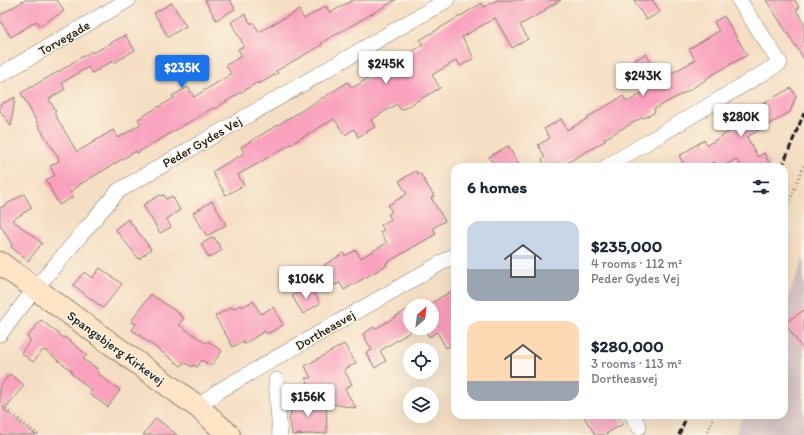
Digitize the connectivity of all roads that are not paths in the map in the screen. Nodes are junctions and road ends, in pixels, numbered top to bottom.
1 (128, 0) edge
2 (447, 0) edge
3 (739, 0) edge
4 (0, 75) edge
5 (613, 163) edge
6 (451, 257) edge
7 (0, 263) edge
8 (35, 289) junction
9 (0, 334) edge
10 (276, 380) dead end
11 (198, 407) junction
12 (229, 435) edge
13 (280, 435) edge

1 - 4 street, Torvegade
2 - 8 street, Peder Gydes Vej
3 - 5 street
6 - 11 street, Dortheasvej
7 - 8 street, Spangsbjerg Kirkevej
8 - 9 street, Peder Gydes Vej
8 - 11 street, Spangsbjerg Kirkevej
10 - 13 street
11 - 12 street, Spangsbjerg Kirkevej

